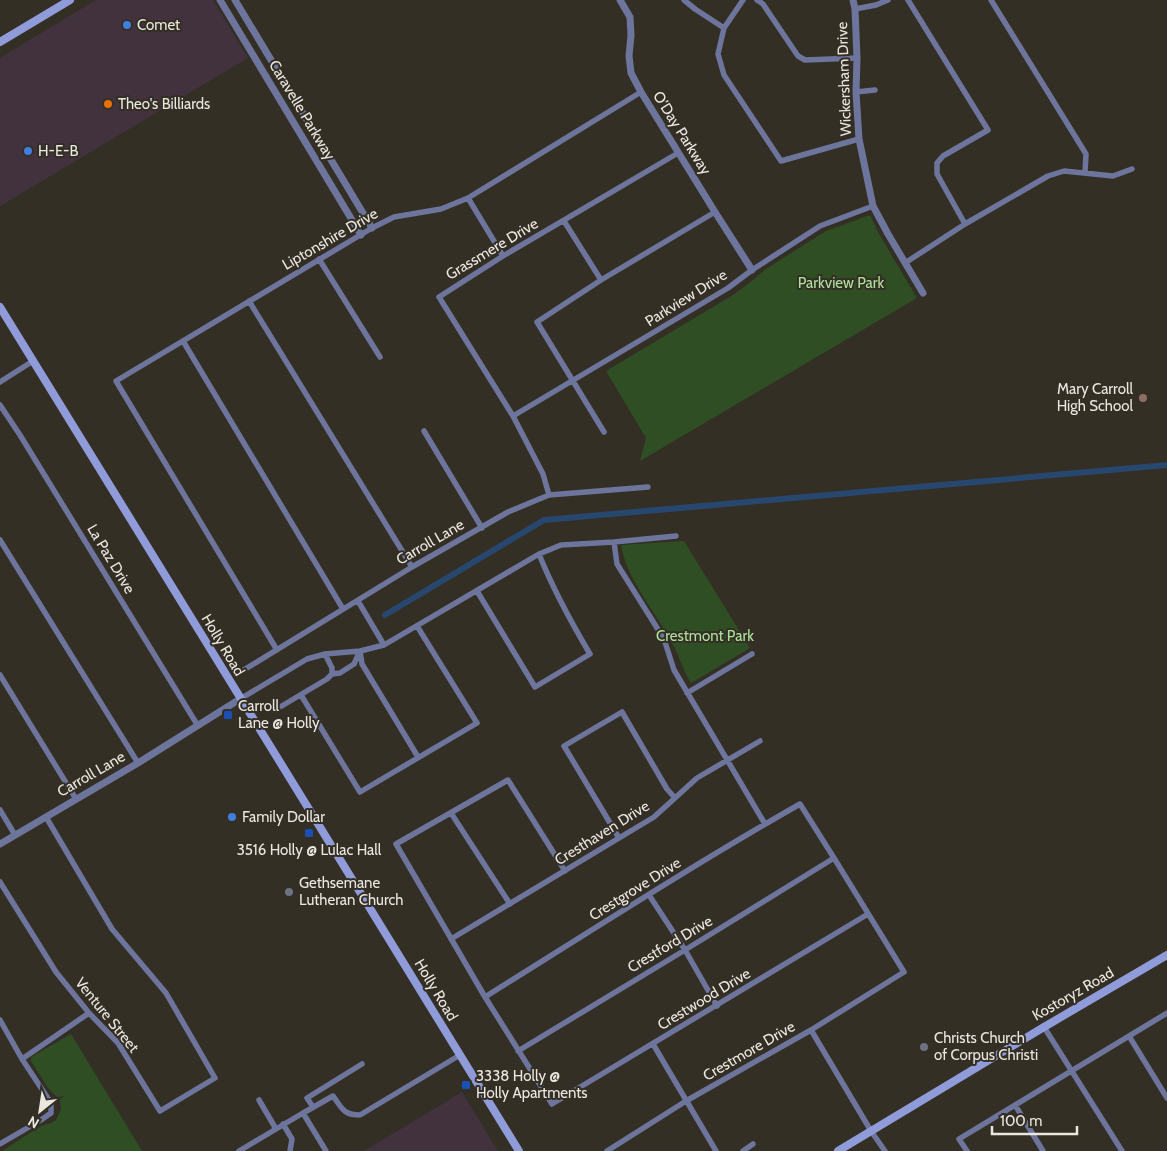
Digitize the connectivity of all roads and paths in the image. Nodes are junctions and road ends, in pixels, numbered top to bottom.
1 (70, 0) edge
2 (220, 0) edge
3 (235, 0) edge
4 (620, 0) edge
5 (684, 0) edge
6 (743, 0) edge
7 (757, 0) edge
8 (854, 0) edge
9 (888, 0) edge
10 (908, 0) edge
11 (991, 0) edge
12 (855, 9) junction
13 (724, 28) junction
14 (0, 42) edge
15 (857, 58) junction
16 (875, 90) dead end
17 (641, 92) junction
18 (856, 92) junction
19 (859, 139) junction
20 (678, 153) junction
21 (1132, 169) dead end
22 (1084, 172) junction
23 (468, 198) junction
24 (873, 206) junction
25 (715, 212) junction
26 (564, 220) junction
27 (965, 224) junction
28 (372, 228) junction
29 (361, 235) junction
30 (503, 256) junction
31 (319, 260) junction
32 (905, 263) junction
33 (752, 270) junction
34 (601, 280) junction
35 (923, 293) dead end
36 (250, 302) junction
37 (0, 307) edge
38 (183, 341) junction
39 (380, 357) dead end
40 (33, 361) junction
41 (573, 380) junction
42 (0, 382) edge
43 (0, 405) edge
44 (513, 416) junction
45 (424, 431) dead end
46 (604, 432) dead end
47 (648, 487) dead end
48 (549, 495) junction
49 (482, 528) junction
50 (676, 536) dead end
51 (0, 540) edge
52 (614, 542) junction
53 (539, 554) junction
54 (412, 567) junction
55 (477, 591) junction
56 (358, 601) junction
57 (343, 609) junction
58 (416, 626) junction
59 (384, 645) junction
60 (276, 650) junction
61 (360, 651) junction
62 (325, 654) junction
63 (752, 654) dead end
64 (242, 671) dead end
65 (332, 674) junction
66 (0, 675) edge
67 (687, 693) junction
68 (301, 695) junction
69 (240, 699) junction
70 (275, 710) dead end
71 (198, 726) junction
72 (760, 741) dead end
73 (418, 757) junction
74 (728, 760) junction
75 (138, 763) junction
76 (675, 798) junction
77 (76, 799) junction
78 (0, 810) edge
79 (451, 813) junction
80 (46, 817) junction
81 (766, 824) junction
82 (15, 835) junction
83 (619, 838) junction
84 (0, 844) edge
85 (834, 858) junction
86 (565, 870) junction
87 (0, 882) edge
88 (649, 895) junction
89 (510, 904) junction
90 (868, 914) junction
91 (451, 939) junction
92 (685, 950) junction
93 (1167, 954) edge
94 (485, 997) junction
95 (717, 1006) junction
96 (89, 1013) junction
97 (1167, 1013) edge
98 (0, 1020) edge
99 (1044, 1027) junction
100 (811, 1030) junction
101 (1130, 1036) junction
102 (652, 1044) junction
103 (518, 1051) junction
104 (460, 1055) junction
105 (22, 1059) junction
106 (362, 1064) dead end
107 (1072, 1070) junction
108 (329, 1085) junction
109 (333, 1096) junction
110 (1167, 1098) edge
111 (259, 1100) dead end
112 (686, 1101) junction
113 (1015, 1105) junction
114 (313, 1108) junction
115 (303, 1113) junction
116 (283, 1124) junction
117 (276, 1129) junction
118 (871, 1131) junction
119 (0, 1144) edge
120 (754, 1144) dead end
121 (239, 1151) edge
122 (290, 1151) edge
123 (326, 1151) edge
124 (519, 1151) edge
125 (607, 1151) edge
126 (716, 1151) edge
127 (743, 1151) edge
128 (838, 1151) edge
129 (885, 1151) edge
130 (967, 1151) edge
131 (1043, 1151) edge
132 (1122, 1151) edge

1 - 14 main road
2 - 29 street, Caravelle Parkway
3 - 28 street, Caravelle Parkway
4 - 17 street, O'Day Parkway
5 - 13 street
6 - 13 street
7 - 15 street
8 - 12 street, Wickersham Drive
9 - 12 street
10 - 27 street
11 - 22 street
12 - 15 street, Wickersham Drive
13 - 19 street
15 - 18 street, Wickersham Drive
16 - 18 street
17 - 20 street, O'Day Parkway
17 - 23 street, Liptonshire Drive
18 - 19 street, Wickersham Drive
19 - 24 street, Wickersham Drive
20 - 25 street, O'Day Parkway
20 - 26 street, Grassmere Drive
21 - 22 street
22 - 27 street
23 - 28 street, Liptonshire Drive
23 - 30 street
24 - 32 street, Wickersham Drive
24 - 33 street, Parkview Drive
25 - 33 street, O'Day Parkway
25 - 34 street
26 - 30 street, Grassmere Drive
26 - 34 street
27 - 32 street
28 - 29 street, Liptonshire Drive
29 - 31 street, Liptonshire Drive
30 - 44 street, Grassmere Drive
31 - 36 street, Liptonshire Drive
31 - 39 street
32 - 35 street, Wickersham Drive
33 - 41 street, Parkview Drive
34 - 41 street
36 - 38 street, Liptonshire Drive
36 - 54 street
37 - 40 main road, Holly Road
38 - 57 street
38 - 60 street, Liptonshire Drive
40 - 42 street
40 - 69 main road, Holly Road
41 - 44 street, Parkview Drive
41 - 46 street
43 - 71 street, La Paz Drive
44 - 48 street, Grassmere Drive
45 - 49 street
47 - 48 street, Carroll Lane
48 - 49 street, Carroll Lane
49 - 54 street, Carroll Lane
50 - 52 street, Carroll Lane
51 - 75 street
52 - 53 street, Carroll Lane
52 - 67 street
53 - 55 street, Carroll Lane
53 - 55 street
54 - 56 street, Carroll Lane
55 - 58 street, Carroll Lane
56 - 57 street, Carroll Lane
56 - 59 street
57 - 60 street, Carroll Lane
58 - 59 street, Carroll Lane
58 - 73 street
59 - 61 street, Carroll Lane
60 - 64 street, Carroll Lane
61 - 62 street, Carroll Lane
61 - 65 street
61 - 73 street
62 - 65 street
62 - 69 street, Carroll Lane
63 - 67 street
65 - 68 street
66 - 77 street
67 - 74 street
68 - 70 street
68 - 73 street
69 - 71 street, Carroll Lane
69 - 104 main road, Holly Road
71 - 75 street, Carroll Lane
72 - 74 street, Cresthaven Drive
74 - 76 street, Cresthaven Drive
74 - 81 street
75 - 77 street, Carroll Lane
76 - 83 street, Cresthaven Drive
76 - 83 street
77 - 80 street, Carroll Lane
78 - 82 street
79 - 86 street
79 - 89 street
79 - 91 street
80 - 82 street, Carroll Lane
80 - 96 street, Venture Street
81 - 85 street, Crestgrove Drive
81 - 88 street, Crestgrove Drive
82 - 84 street, Carroll Lane
83 - 86 street, Cresthaven Drive
85 - 90 street
85 - 92 street, Crestford Drive
86 - 89 street, Cresthaven Drive
87 - 96 street, Venture Street
88 - 92 street
88 - 94 street, Crestgrove Drive
89 - 91 street, Cresthaven Drive
90 - 95 street, Crestwood Drive
90 - 100 street, Crestmore Drive
91 - 94 street
92 - 95 street
92 - 103 street, Crestford Drive
93 - 99 main road, Kostoryz Road
94 - 103 street
95 - 102 street, Crestwood Drive
96 - 105 street
97 - 101 street
98 - 105 street
99 - 107 street
99 - 118 main road, Kostoryz Road
100 - 112 street, Crestmore Drive
100 - 118 street
101 - 107 street
101 - 110 street
102 - 103 street, Crestwood Drive
102 - 112 street
104 - 109 street
104 - 124 main road, Holly Road
105 - 119 street
106 - 108 street
107 - 113 street
107 - 132 street
108 - 109 street
108 - 114 street
109 - 114 street
111 - 117 street
112 - 125 street, Crestmore Drive
112 - 126 street
113 - 130 street
113 - 131 street
114 - 115 street
115 - 116 street
115 - 123 street
116 - 117 street
116 - 122 street
117 - 121 street
118 - 128 main road, Kostoryz Road
118 - 129 street
120 - 127 street

